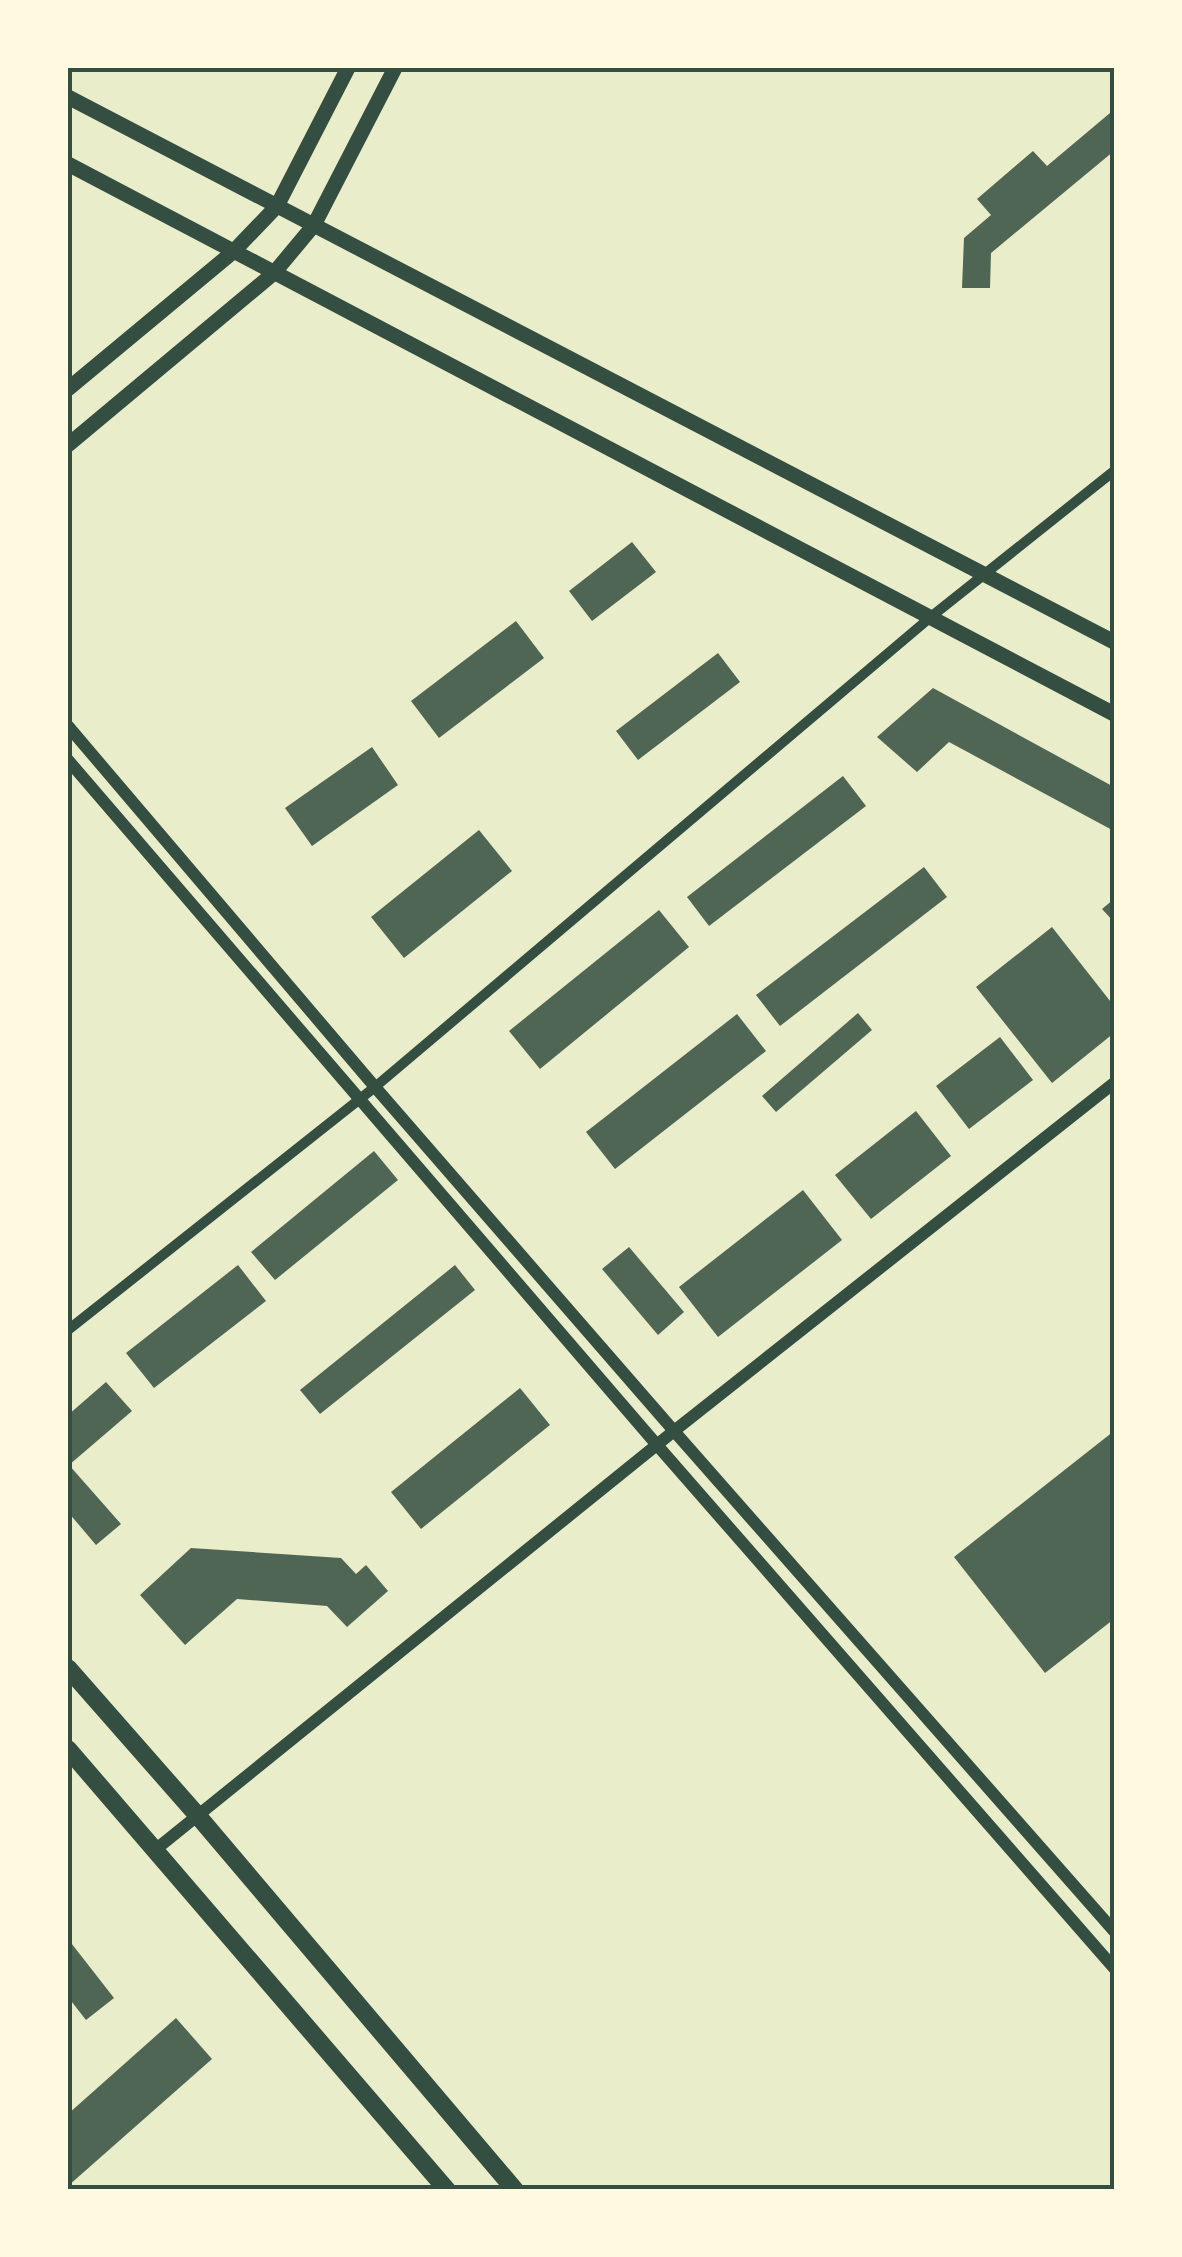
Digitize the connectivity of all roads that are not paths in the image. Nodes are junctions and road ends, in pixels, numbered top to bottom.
1 (348, 68) edge
2 (395, 68) edge
3 (68, 98) edge
4 (68, 164) edge
5 (277, 206) junction
6 (314, 225) junction
7 (232, 252) junction
8 (274, 273) junction
9 (68, 388) edge
10 (68, 445) edge
11 (1114, 471) edge
12 (985, 574) junction
13 (932, 616) junction
14 (1114, 642) edge
15 (1114, 714) edge
16 (68, 726) edge
17 (68, 760) edge
18 (1114, 1083) edge
19 (376, 1087) junction
20 (360, 1099) junction
21 (68, 1330) edge
22 (674, 1431) junction
23 (658, 1444) junction
24 (68, 1668) edge
25 (68, 1749) edge
26 (198, 1816) junction
27 (155, 1850) junction
28 (1114, 1931) edge
29 (1114, 1968) edge
30 (447, 2190) edge
31 (515, 2190) edge

1 - 5 main road
2 - 6 main road
3 - 5 main road
4 - 7 main road
5 - 6 main road
5 - 7 main road
6 - 8 main road
6 - 12 main road
7 - 8 main road
7 - 9 main road
8 - 10 main road
8 - 13 main road
11 - 12 street
12 - 13 street
12 - 14 main road
13 - 15 main road
13 - 19 street
16 - 19 street
17 - 20 street
18 - 22 street
19 - 20 street
19 - 22 street
20 - 21 street
20 - 23 street
22 - 23 street
22 - 28 street
23 - 26 street
23 - 29 street
24 - 26 main road
25 - 27 main road
26 - 27 street
26 - 31 main road
27 - 30 main road

